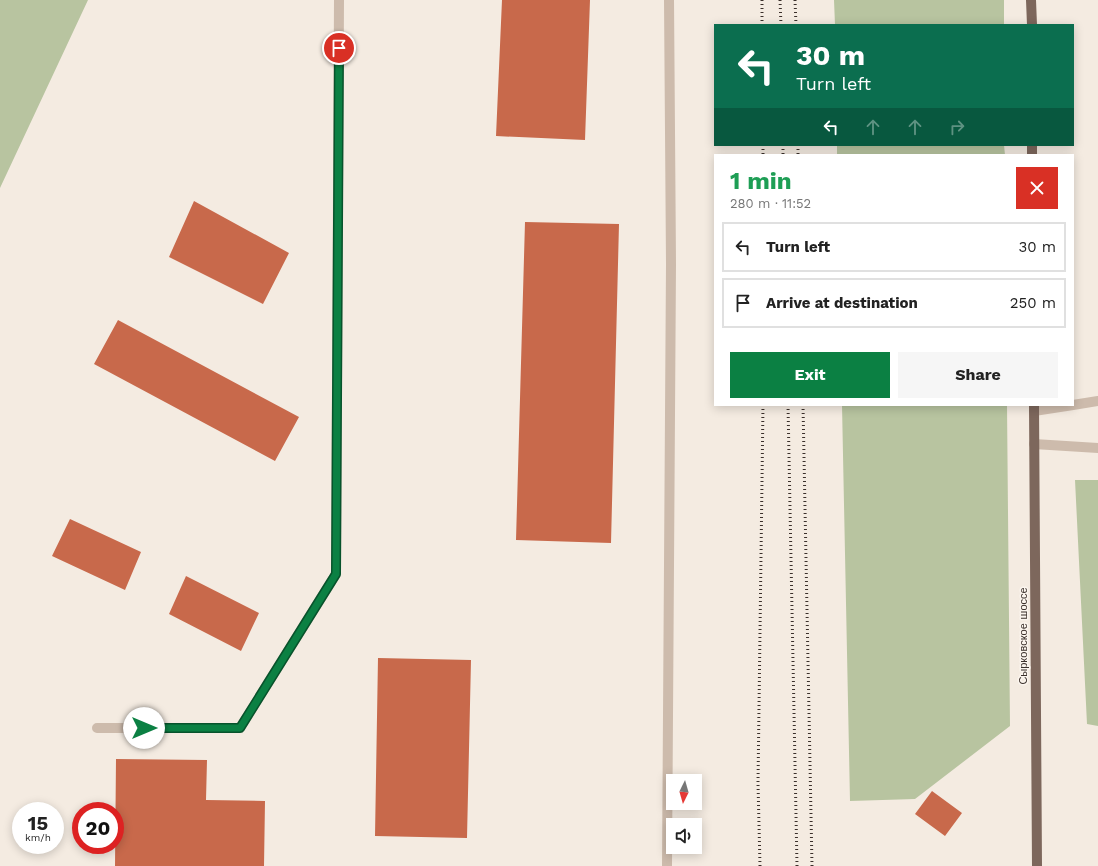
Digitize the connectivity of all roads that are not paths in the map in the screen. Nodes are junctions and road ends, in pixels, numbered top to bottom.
1 (340, 0) edge
2 (669, 0) edge
3 (1031, 0) edge
4 (1032, 24) edge
5 (1098, 401) edge
6 (1074, 405) edge
7 (1060, 406) edge
8 (1034, 408) edge
9 (1034, 444) junction
10 (1098, 448) edge
11 (97, 728) dead end
12 (667, 866) edge
13 (1037, 866) edge

1 - 11 lane
2 - 12 lane
3 - 4 main road
5 - 6 lane
7 - 8 lane
8 - 9 main road, Сырковское шоссе
9 - 10 lane
9 - 13 main road, Сырковское шоссе

